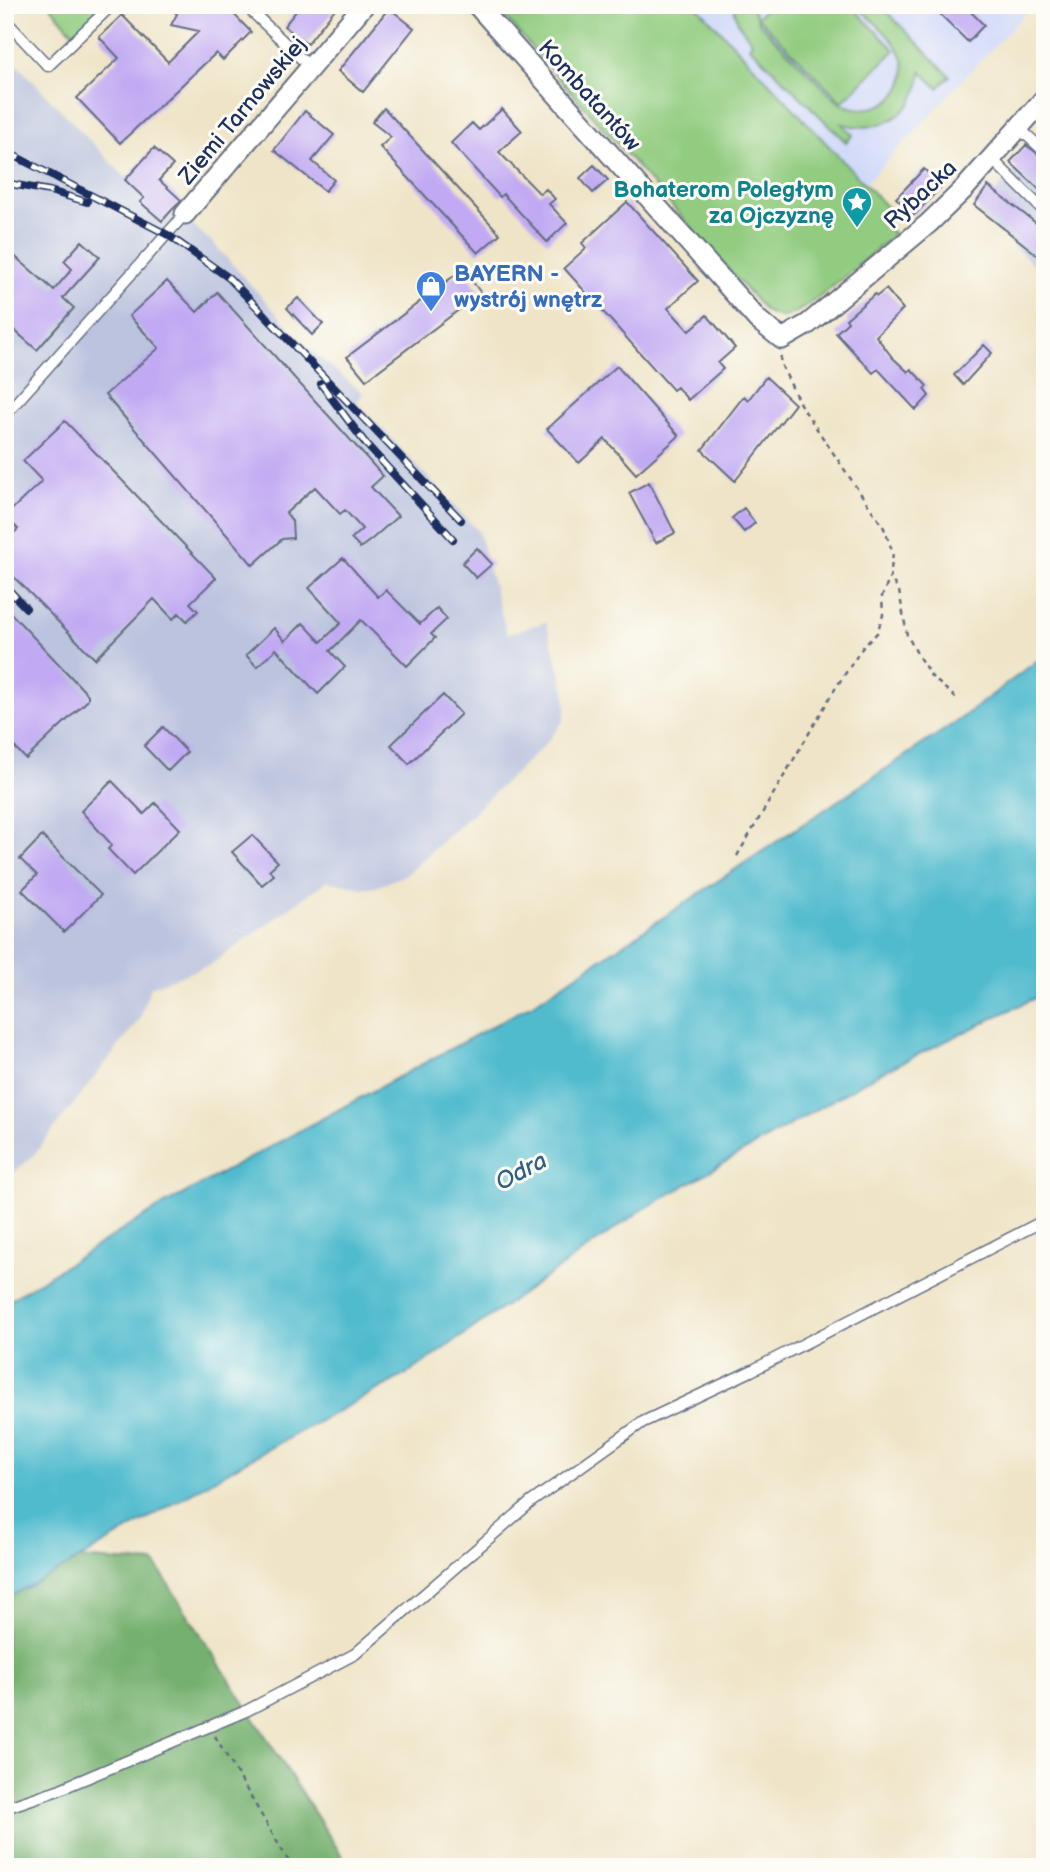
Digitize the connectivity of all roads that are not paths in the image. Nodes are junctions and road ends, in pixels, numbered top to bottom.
1 (112, 5) edge
2 (245, 5) edge
3 (364, 5) edge
4 (477, 5) edge
5 (5, 20) edge
6 (309, 66) junction
7 (1045, 98) edge
8 (1019, 128) junction
9 (1045, 152) edge
10 (992, 159) junction
11 (1045, 212) edge
12 (185, 215) joint
13 (782, 339) joint
14 (5, 415) edge
15 (1045, 1220) edge
16 (5, 1808) edge

1 - 5 lane
2 - 6 lane
3 - 6 street, Ziemi Tarnowskiej
4 - 13 street, Kombatantów
6 - 12 street, Ziemi Tarnowskiej
7 - 8 street, Rybacka
8 - 9 lane
8 - 10 street, Rybacka
10 - 11 lane
10 - 13 street, Rybacka
12 - 14 lane
15 - 16 lane

